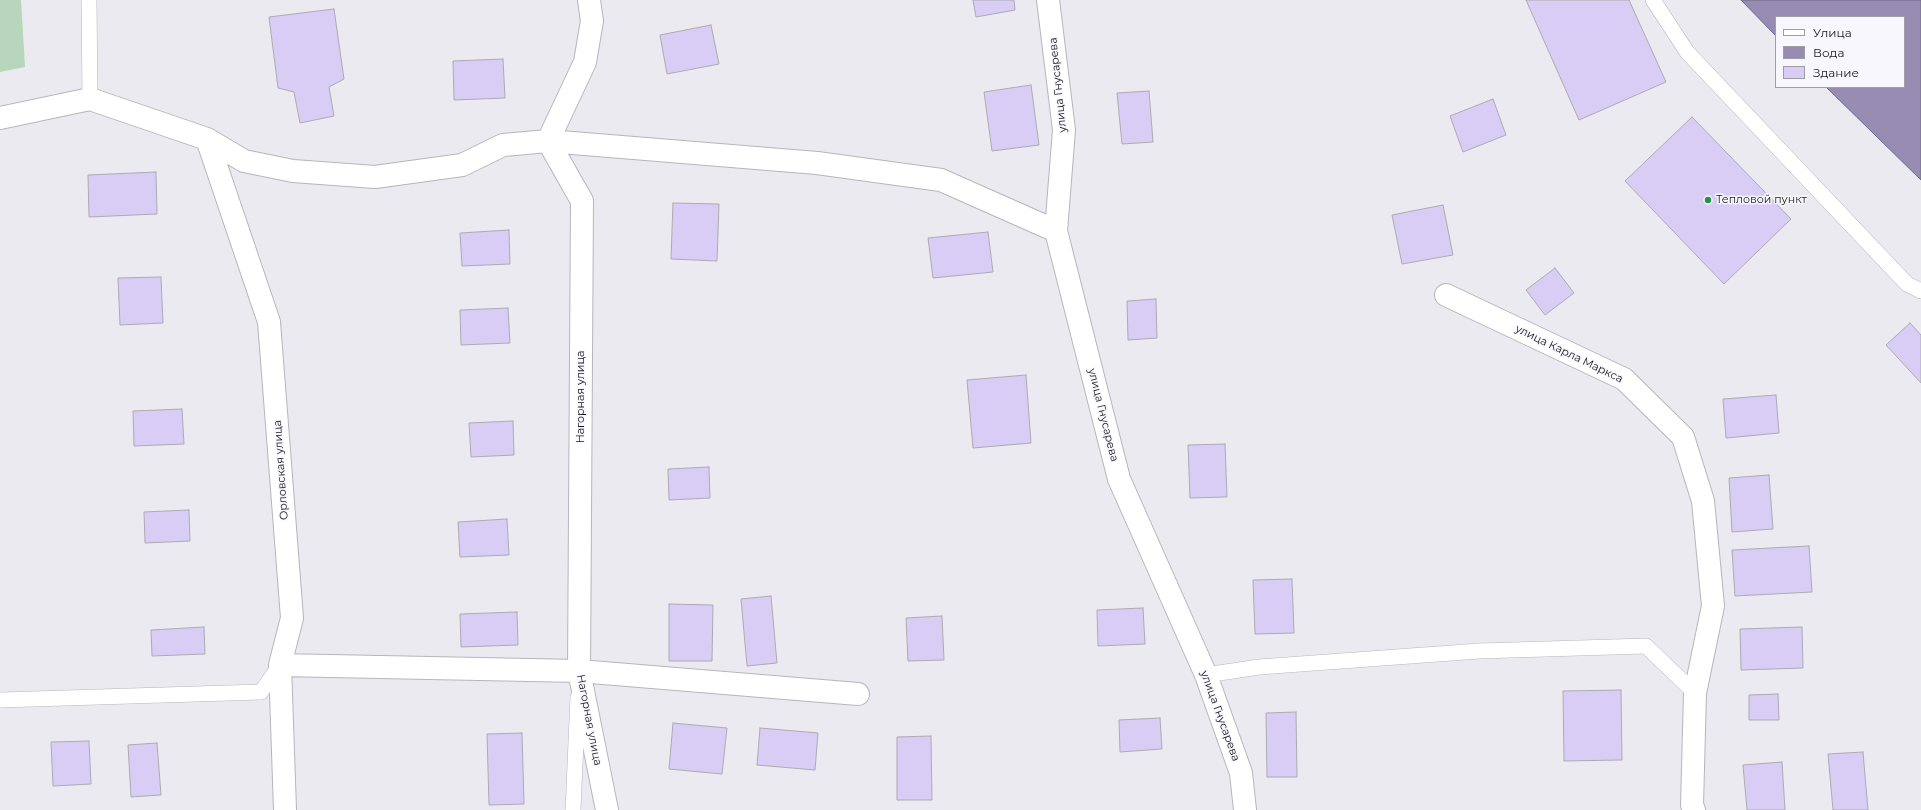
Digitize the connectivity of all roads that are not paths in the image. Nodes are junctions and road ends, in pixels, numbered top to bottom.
1 (89, 0) edge
2 (589, 0) edge
3 (1048, 0) edge
4 (1653, 0) edge
5 (90, 99) junction
6 (0, 118) edge
7 (207, 139) junction
8 (548, 141) junction
9 (1056, 231) junction
10 (1921, 291) edge
11 (1446, 295) dead end
12 (280, 666) junction
13 (579, 671) junction
14 (1206, 675) junction
15 (1695, 693) junction
16 (858, 694) dead end
17 (0, 700) edge
18 (285, 810) edge
19 (573, 810) edge
20 (607, 810) edge
21 (1245, 810) edge
22 (1694, 810) edge

1 - 5 lane
2 - 8 street
3 - 9 street, улица Гнусарева
4 - 10 lane
5 - 6 street
5 - 7 street
7 - 8 street
7 - 12 street, Орловская улица
8 - 9 street
8 - 13 street, Нагорная улица
9 - 14 street, улица Гнусарева
11 - 15 street, улица Карла Маркса
12 - 13 street
12 - 17 lane
12 - 18 street, Орловская улица
13 - 16 street
13 - 19 lane
13 - 20 street, Нагорная улица
14 - 15 lane
14 - 21 street, улица Гнусарева
15 - 22 street, улица Карла Маркса

